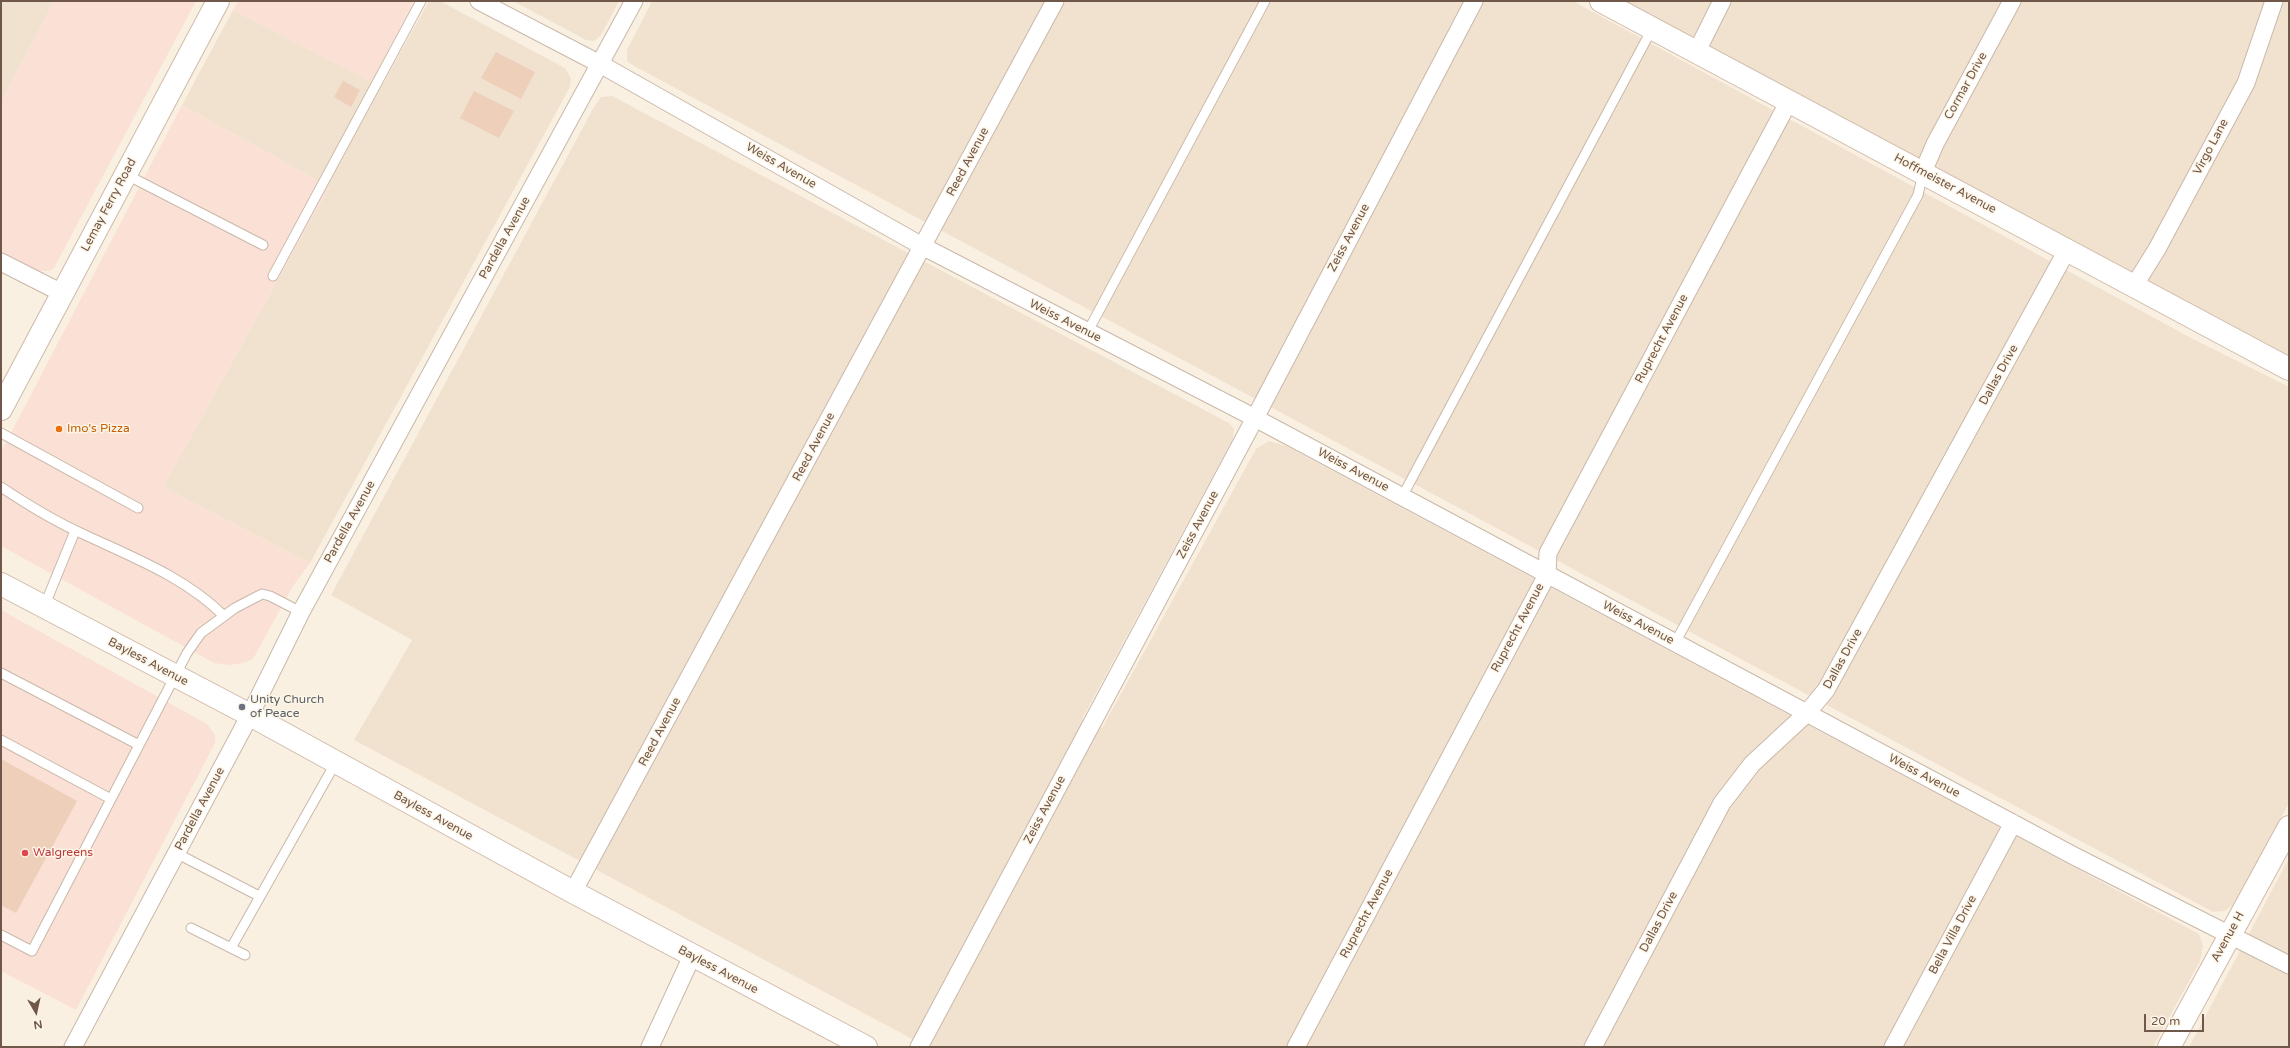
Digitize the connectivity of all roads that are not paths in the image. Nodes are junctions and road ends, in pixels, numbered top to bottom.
1 (218, 1) edge
2 (421, 1) edge
3 (479, 1) edge
4 (634, 1) edge
5 (1055, 1) edge
6 (1265, 1) edge
7 (1474, 1) edge
8 (1600, 1) edge
9 (1722, 1) edge
10 (2012, 1) edge
11 (2274, 1) edge
12 (1652, 28) junction
13 (1696, 53) junction
14 (600, 64) junction
15 (1789, 101) junction
16 (1923, 172) junction
17 (126, 174) junction
18 (263, 245) dead end
19 (922, 246) junction
20 (2067, 250) junction
21 (1, 262) edge
22 (274, 276) dead end
23 (2134, 286) junction
24 (62, 293) junction
25 (1087, 333) junction
26 (2289, 369) edge
27 (1, 409) edge
28 (1255, 418) junction
29 (1, 433) edge
30 (1, 487) edge
31 (1402, 497) junction
32 (138, 508) dead end
33 (75, 531) junction
34 (1547, 575) junction
35 (2, 583) edge
36 (44, 608) junction
37 (301, 612) junction
38 (224, 616) junction
39 (1675, 643) junction
40 (1, 674) edge
41 (175, 676) junction
42 (1807, 713) junction
43 (250, 715) junction
44 (1, 740) edge
45 (139, 745) junction
46 (336, 762) junction
47 (111, 799) junction
48 (2013, 823) junction
49 (2289, 827) edge
50 (176, 853) junction
51 (573, 892) junction
52 (259, 896) junction
53 (191, 928) dead end
54 (2229, 934) junction
55 (1, 935) edge
56 (231, 948) junction
57 (246, 955) dead end
58 (692, 956) junction
59 (2289, 965) edge
60 (73, 1047) edge
61 (650, 1047) edge
62 (866, 1047) edge
63 (919, 1047) edge
64 (1296, 1047) edge
65 (1593, 1047) edge
66 (1892, 1047) edge
67 (2169, 1047) edge

1 - 17 main road, Lemay Ferry Road
2 - 22 lane
3 - 14 street, Weiss Avenue
4 - 14 street, Pardella Avenue
5 - 19 street, Reed Avenue
6 - 25 lane
7 - 28 street, Zeiss Avenue
8 - 12 main road, Hoffmeister Avenue
9 - 13 street
10 - 16 street, Cormar Drive
11 - 23 street, Virgo Lane
12 - 13 main road, Hoffmeister Avenue
12 - 31 lane
13 - 15 main road, Hoffmeister Avenue
14 - 19 street, Weiss Avenue
14 - 37 street, Pardella Avenue
15 - 16 main road, Hoffmeister Avenue
15 - 34 street, Ruprecht Avenue
16 - 20 main road, Hoffmeister Avenue
16 - 39 lane
17 - 18 lane
17 - 24 main road, Lemay Ferry Road
19 - 25 street, Weiss Avenue
19 - 51 street, Reed Avenue
20 - 23 main road, Hoffmeister Avenue
20 - 42 street, Dallas Drive
21 - 24 street
23 - 26 main road, Hoffmeister Avenue
24 - 27 main road, Lemay Ferry Road
25 - 28 street, Weiss Avenue
28 - 31 street, Weiss Avenue
28 - 63 street, Zeiss Avenue
29 - 32 lane
30 - 33 lane
31 - 34 street, Weiss Avenue
33 - 36 lane
33 - 38 lane
34 - 39 street, Weiss Avenue
34 - 64 street, Ruprecht Avenue
35 - 36 main road, Bayless Avenue
36 - 41 main road, Bayless Avenue
37 - 38 lane
37 - 43 street, Pardella Avenue
38 - 41 lane
39 - 42 street, Weiss Avenue
40 - 45 lane
41 - 43 main road, Bayless Avenue
41 - 45 lane
42 - 48 street, Weiss Avenue
42 - 65 street, Dallas Drive
43 - 46 main road, Bayless Avenue
43 - 50 street, Pardella Avenue
44 - 47 lane
45 - 47 lane
46 - 51 main road, Bayless Avenue
46 - 52 lane
47 - 55 lane
48 - 54 street, Weiss Avenue
48 - 66 street, Bella Villa Drive
49 - 54 main road, Avenue H
50 - 52 lane
50 - 60 street, Pardella Avenue
51 - 58 main road, Bayless Avenue
52 - 56 lane
53 - 56 lane
54 - 59 street, Weiss Avenue
54 - 67 main road, Avenue H
56 - 57 lane
58 - 61 street
58 - 62 main road, Bayless Avenue

